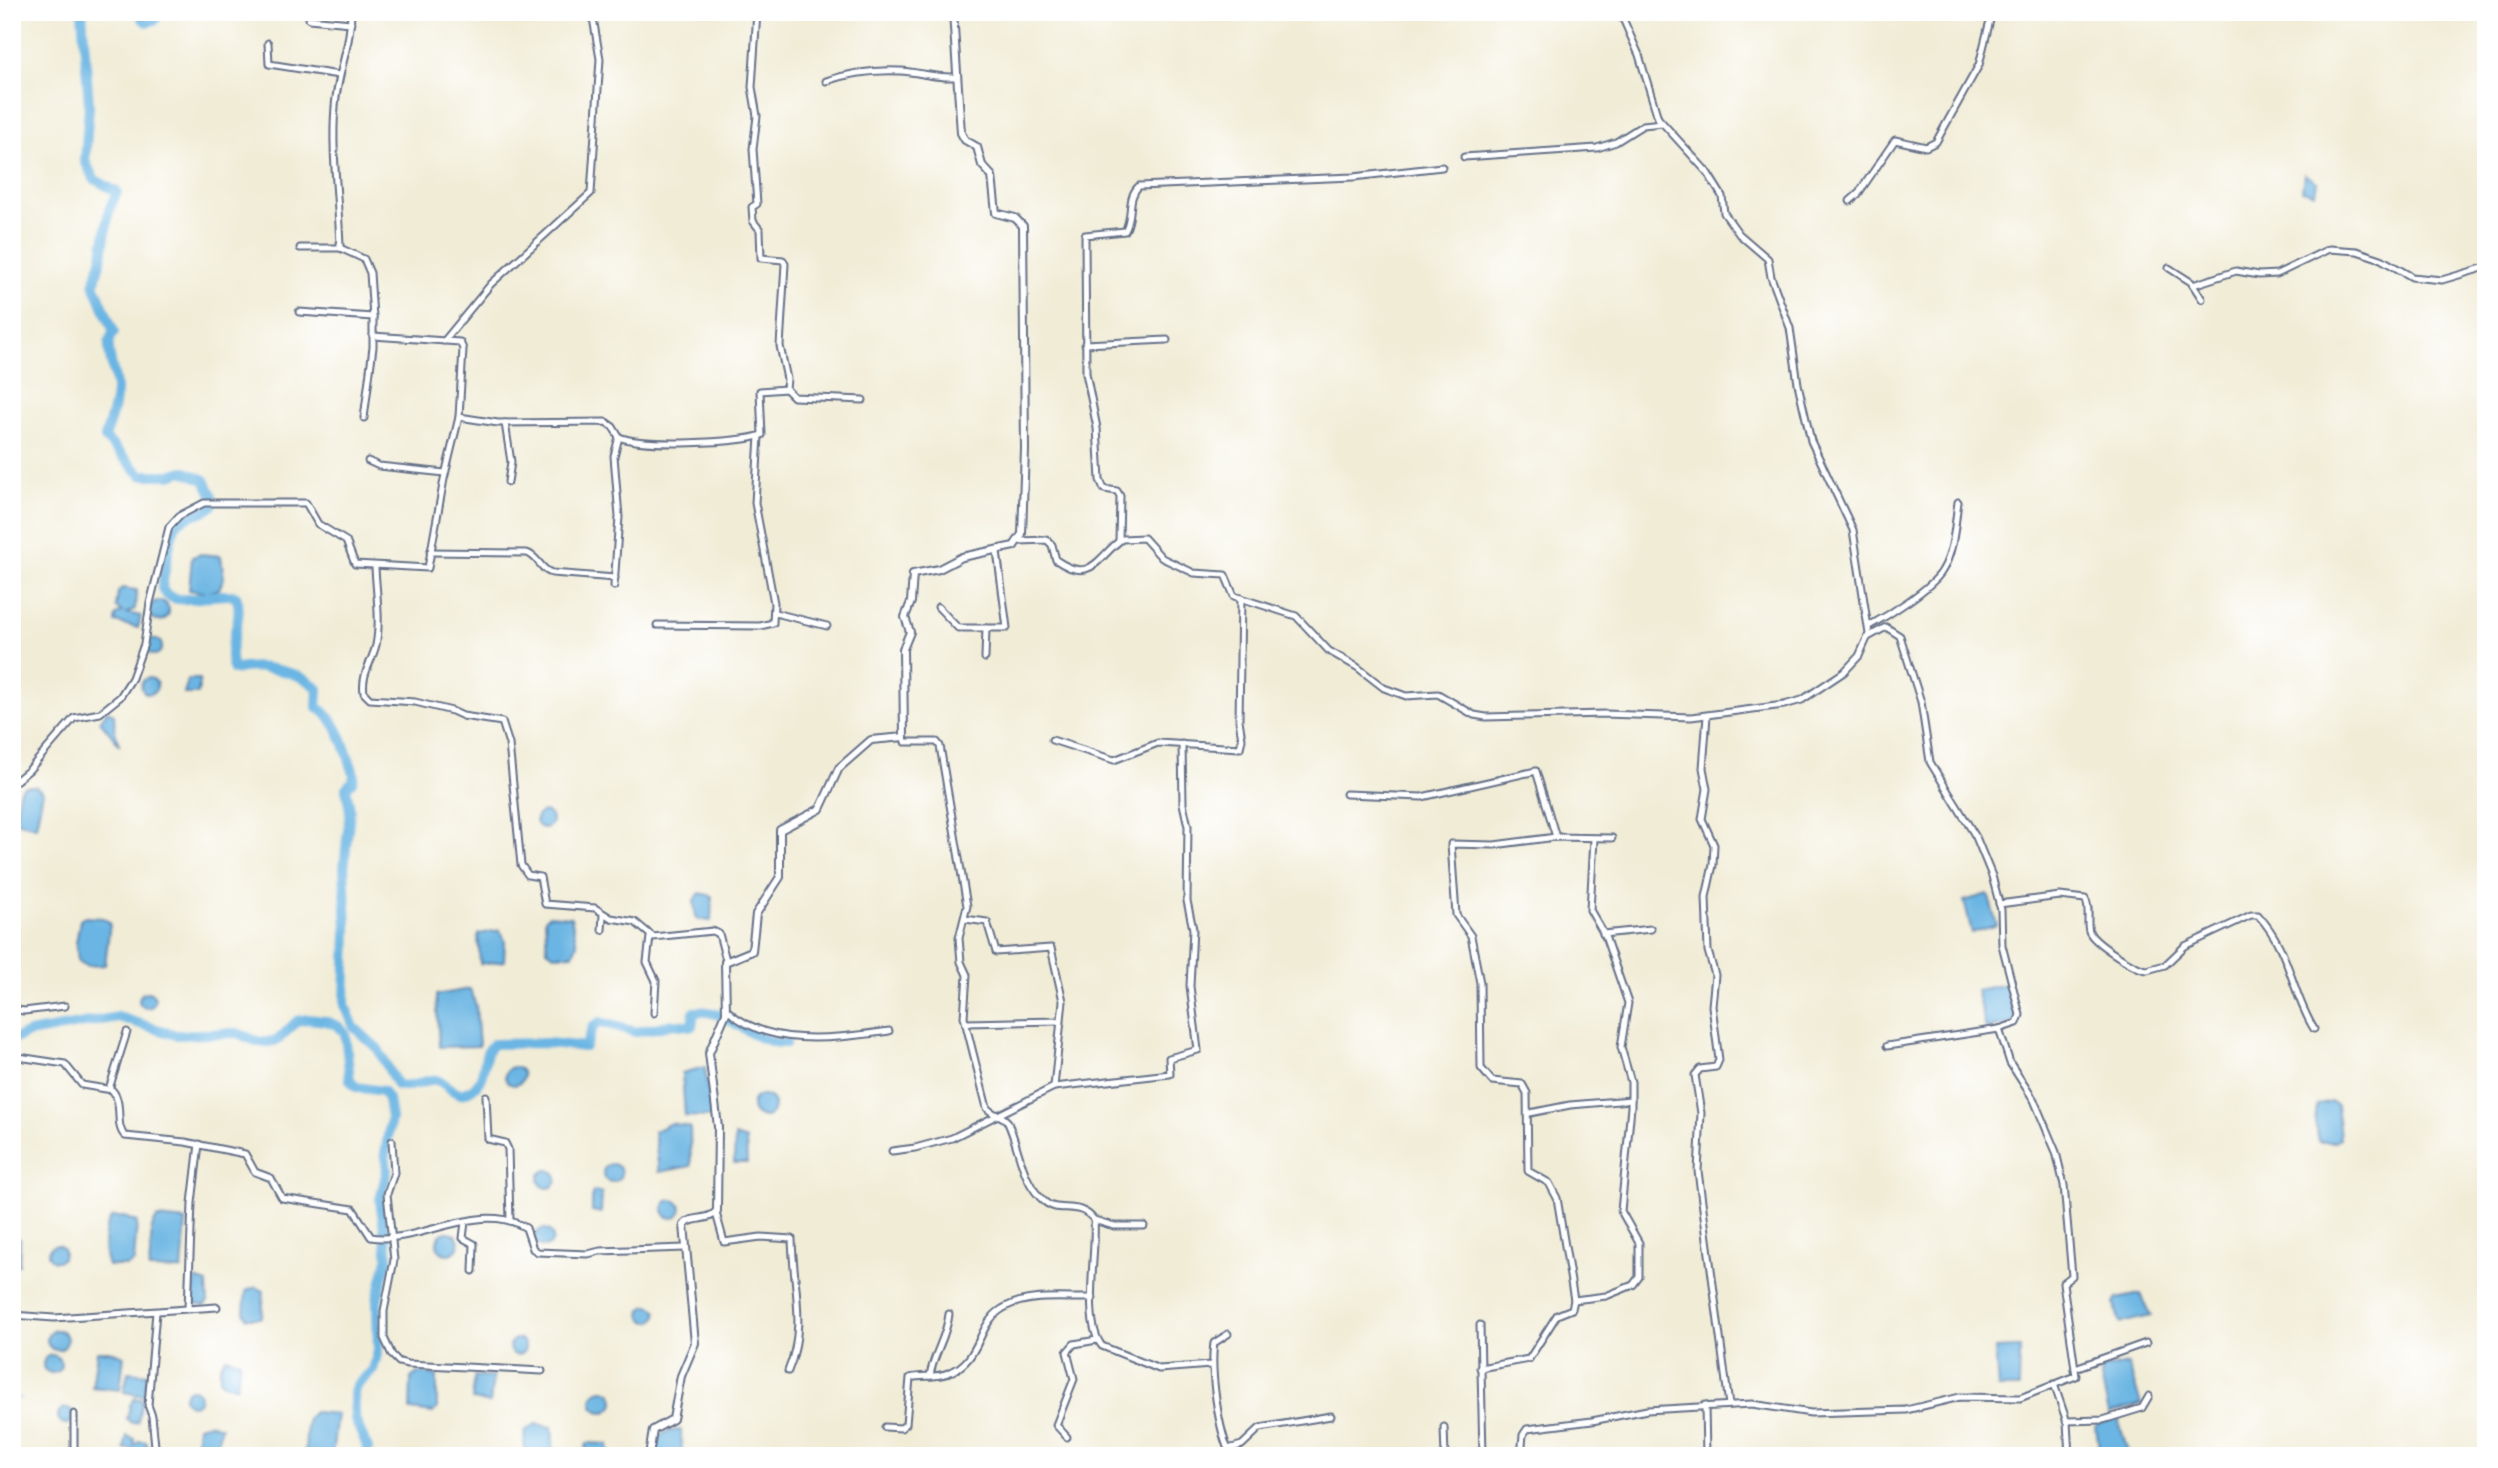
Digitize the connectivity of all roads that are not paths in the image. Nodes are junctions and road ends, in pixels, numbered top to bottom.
1 (351, 12) edge
2 (592, 12) edge
3 (757, 12) edge
4 (953, 12) edge
5 (1620, 12) edge
6 (1992, 12) edge
7 (309, 19) dead end
8 (351, 23) junction
9 (268, 43) dead end
10 (339, 75) junction
11 (956, 77) junction
12 (826, 80) dead end
13 (1662, 123) junction
14 (1464, 157) dead end
15 (1442, 167) dead end
16 (1850, 201) dead end
17 (300, 248) dead end
18 (340, 248) junction
19 (2486, 267) edge
20 (2169, 268) dead end
21 (2193, 285) junction
22 (2202, 299) dead end
23 (299, 312) dead end
24 (373, 317) junction
25 (373, 336) junction
26 (1167, 340) dead end
27 (444, 341) junction
28 (1085, 344) junction
29 (786, 389) junction
30 (863, 400) dead end
31 (459, 417) junction
32 (364, 418) dead end
33 (505, 423) junction
34 (759, 436) junction
35 (619, 437) junction
36 (368, 461) dead end
37 (445, 473) junction
38 (508, 482) dead end
39 (1958, 502) dead end
40 (1020, 541) junction
41 (1119, 541) junction
42 (997, 551) junction
43 (430, 552) junction
44 (375, 567) junction
45 (615, 578) junction
46 (614, 586) dead end
47 (1241, 598) junction
48 (938, 607) dead end
49 (775, 613) junction
50 (657, 625) dead end
51 (827, 626) dead end
52 (1869, 626) junction
53 (986, 628) junction
54 (1868, 637) junction
55 (985, 658) dead end
56 (1707, 716) junction
57 (904, 737) junction
58 (1052, 740) dead end
59 (1182, 744) junction
60 (12, 785) edge
61 (1346, 794) dead end
62 (1556, 837) junction
63 (1612, 838) dead end
64 (1594, 839) junction
65 (2000, 904) junction
66 (603, 915) junction
67 (965, 919) junction
68 (1651, 929) dead end
69 (601, 930) dead end
70 (1603, 934) junction
71 (650, 937) junction
72 (726, 960) junction
73 (65, 1006) dead end
74 (12, 1009) edge
75 (726, 1012) junction
76 (654, 1013) dead end
77 (1061, 1021) junction
78 (965, 1023) junction
79 (1999, 1029) junction
80 (2314, 1029) dead end
81 (889, 1031) dead end
82 (127, 1032) dead end
83 (1887, 1046) dead end
84 (12, 1056) edge
85 (1054, 1087) junction
86 (110, 1089) junction
87 (486, 1097) dead end
88 (1631, 1100) junction
89 (1530, 1113) junction
90 (995, 1115) junction
91 (392, 1141) dead end
92 (199, 1144) junction
93 (892, 1151) dead end
94 (716, 1213) junction
95 (1094, 1220) junction
96 (510, 1221) junction
97 (465, 1222) junction
98 (1144, 1226) dead end
99 (392, 1236) junction
100 (685, 1248) junction
101 (473, 1271) dead end
102 (1094, 1298) junction
103 (1574, 1300) junction
104 (217, 1307) dead end
105 (188, 1308) junction
106 (156, 1312) junction
107 (949, 1314) dead end
108 (12, 1315) edge
109 (1480, 1325) dead end
110 (1228, 1334) dead end
111 (1097, 1340) junction
112 (2146, 1343) dead end
113 (1211, 1365) junction
114 (1480, 1368) junction
115 (2075, 1368) junction
116 (542, 1371) dead end
117 (788, 1371) dead end
118 (930, 1376) junction
119 (2054, 1384) junction
120 (2149, 1396) dead end
121 (1729, 1405) junction
122 (1705, 1406) junction
123 (74, 1414) dead end
124 (1331, 1416) dead end
125 (2066, 1420) junction
126 (885, 1427) dead end
127 (1444, 1427) dead end
128 (1067, 1437) dead end
129 (1229, 1453) edge
130 (74, 1456) edge
131 (156, 1456) edge
132 (649, 1456) edge
133 (1444, 1456) edge
134 (1483, 1456) edge
135 (1521, 1456) edge
136 (1706, 1456) edge
137 (2069, 1456) edge

1 - 8 street
2 - 27 street
3 - 29 street
4 - 11 street
5 - 13 street
6 - 16 street
7 - 8 street
8 - 10 street
9 - 10 street
10 - 18 street
11 - 12 street
11 - 40 street
13 - 14 street
13 - 52 street
15 - 28 street
17 - 18 street
18 - 24 street
19 - 21 street
20 - 21 street
21 - 22 street
23 - 24 street
24 - 25 street
25 - 27 street
25 - 32 street
26 - 28 street
27 - 31 street
28 - 41 street
29 - 30 street
29 - 34 street
31 - 33 street
31 - 37 street
33 - 35 street
33 - 38 street
34 - 35 street
34 - 49 street
35 - 45 street
36 - 37 street
37 - 43 street
39 - 52 street
40 - 41 street
40 - 42 street
41 - 47 street
42 - 53 street
42 - 57 street
43 - 44 street
43 - 45 street
44 - 60 street
44 - 66 street
45 - 46 street
47 - 56 street
47 - 59 street
48 - 53 street
49 - 50 street
49 - 51 street
52 - 54 street
53 - 55 street
54 - 56 street
54 - 65 street
56 - 121 street
57 - 67 street
57 - 72 street
58 - 59 street
59 - 85 street
61 - 62 street
62 - 64 street
62 - 89 street
63 - 64 street
64 - 70 street
65 - 79 street
65 - 80 street
66 - 69 street
66 - 71 street
67 - 77 street
67 - 78 street
68 - 70 street
70 - 88 street
71 - 72 street
71 - 76 street
72 - 75 street
73 - 74 street
75 - 81 street
75 - 94 street
77 - 78 street
77 - 85 street
78 - 90 street
79 - 83 street
79 - 115 street
82 - 86 street
84 - 86 street
85 - 90 street
86 - 92 street
87 - 96 street
88 - 89 street
88 - 103 street
89 - 103 street
90 - 93 street
90 - 95 street
91 - 99 street
92 - 99 street
92 - 105 street
94 - 100 street
94 - 117 street
95 - 98 street
95 - 102 street
96 - 97 street
96 - 100 street
97 - 99 street
97 - 101 street
99 - 116 street
100 - 132 street
102 - 111 street
102 - 118 street
103 - 114 street
104 - 105 street
105 - 106 street
106 - 108 street
106 - 131 street
107 - 118 street
109 - 114 street
110 - 113 street
111 - 113 street
111 - 128 street
112 - 115 street
113 - 129 street
114 - 134 street
115 - 119 street
118 - 126 street
119 - 121 street
119 - 125 street
120 - 125 street
121 - 122 street
122 - 135 street
122 - 136 street
123 - 130 street
124 - 129 street
125 - 137 street
127 - 133 street

